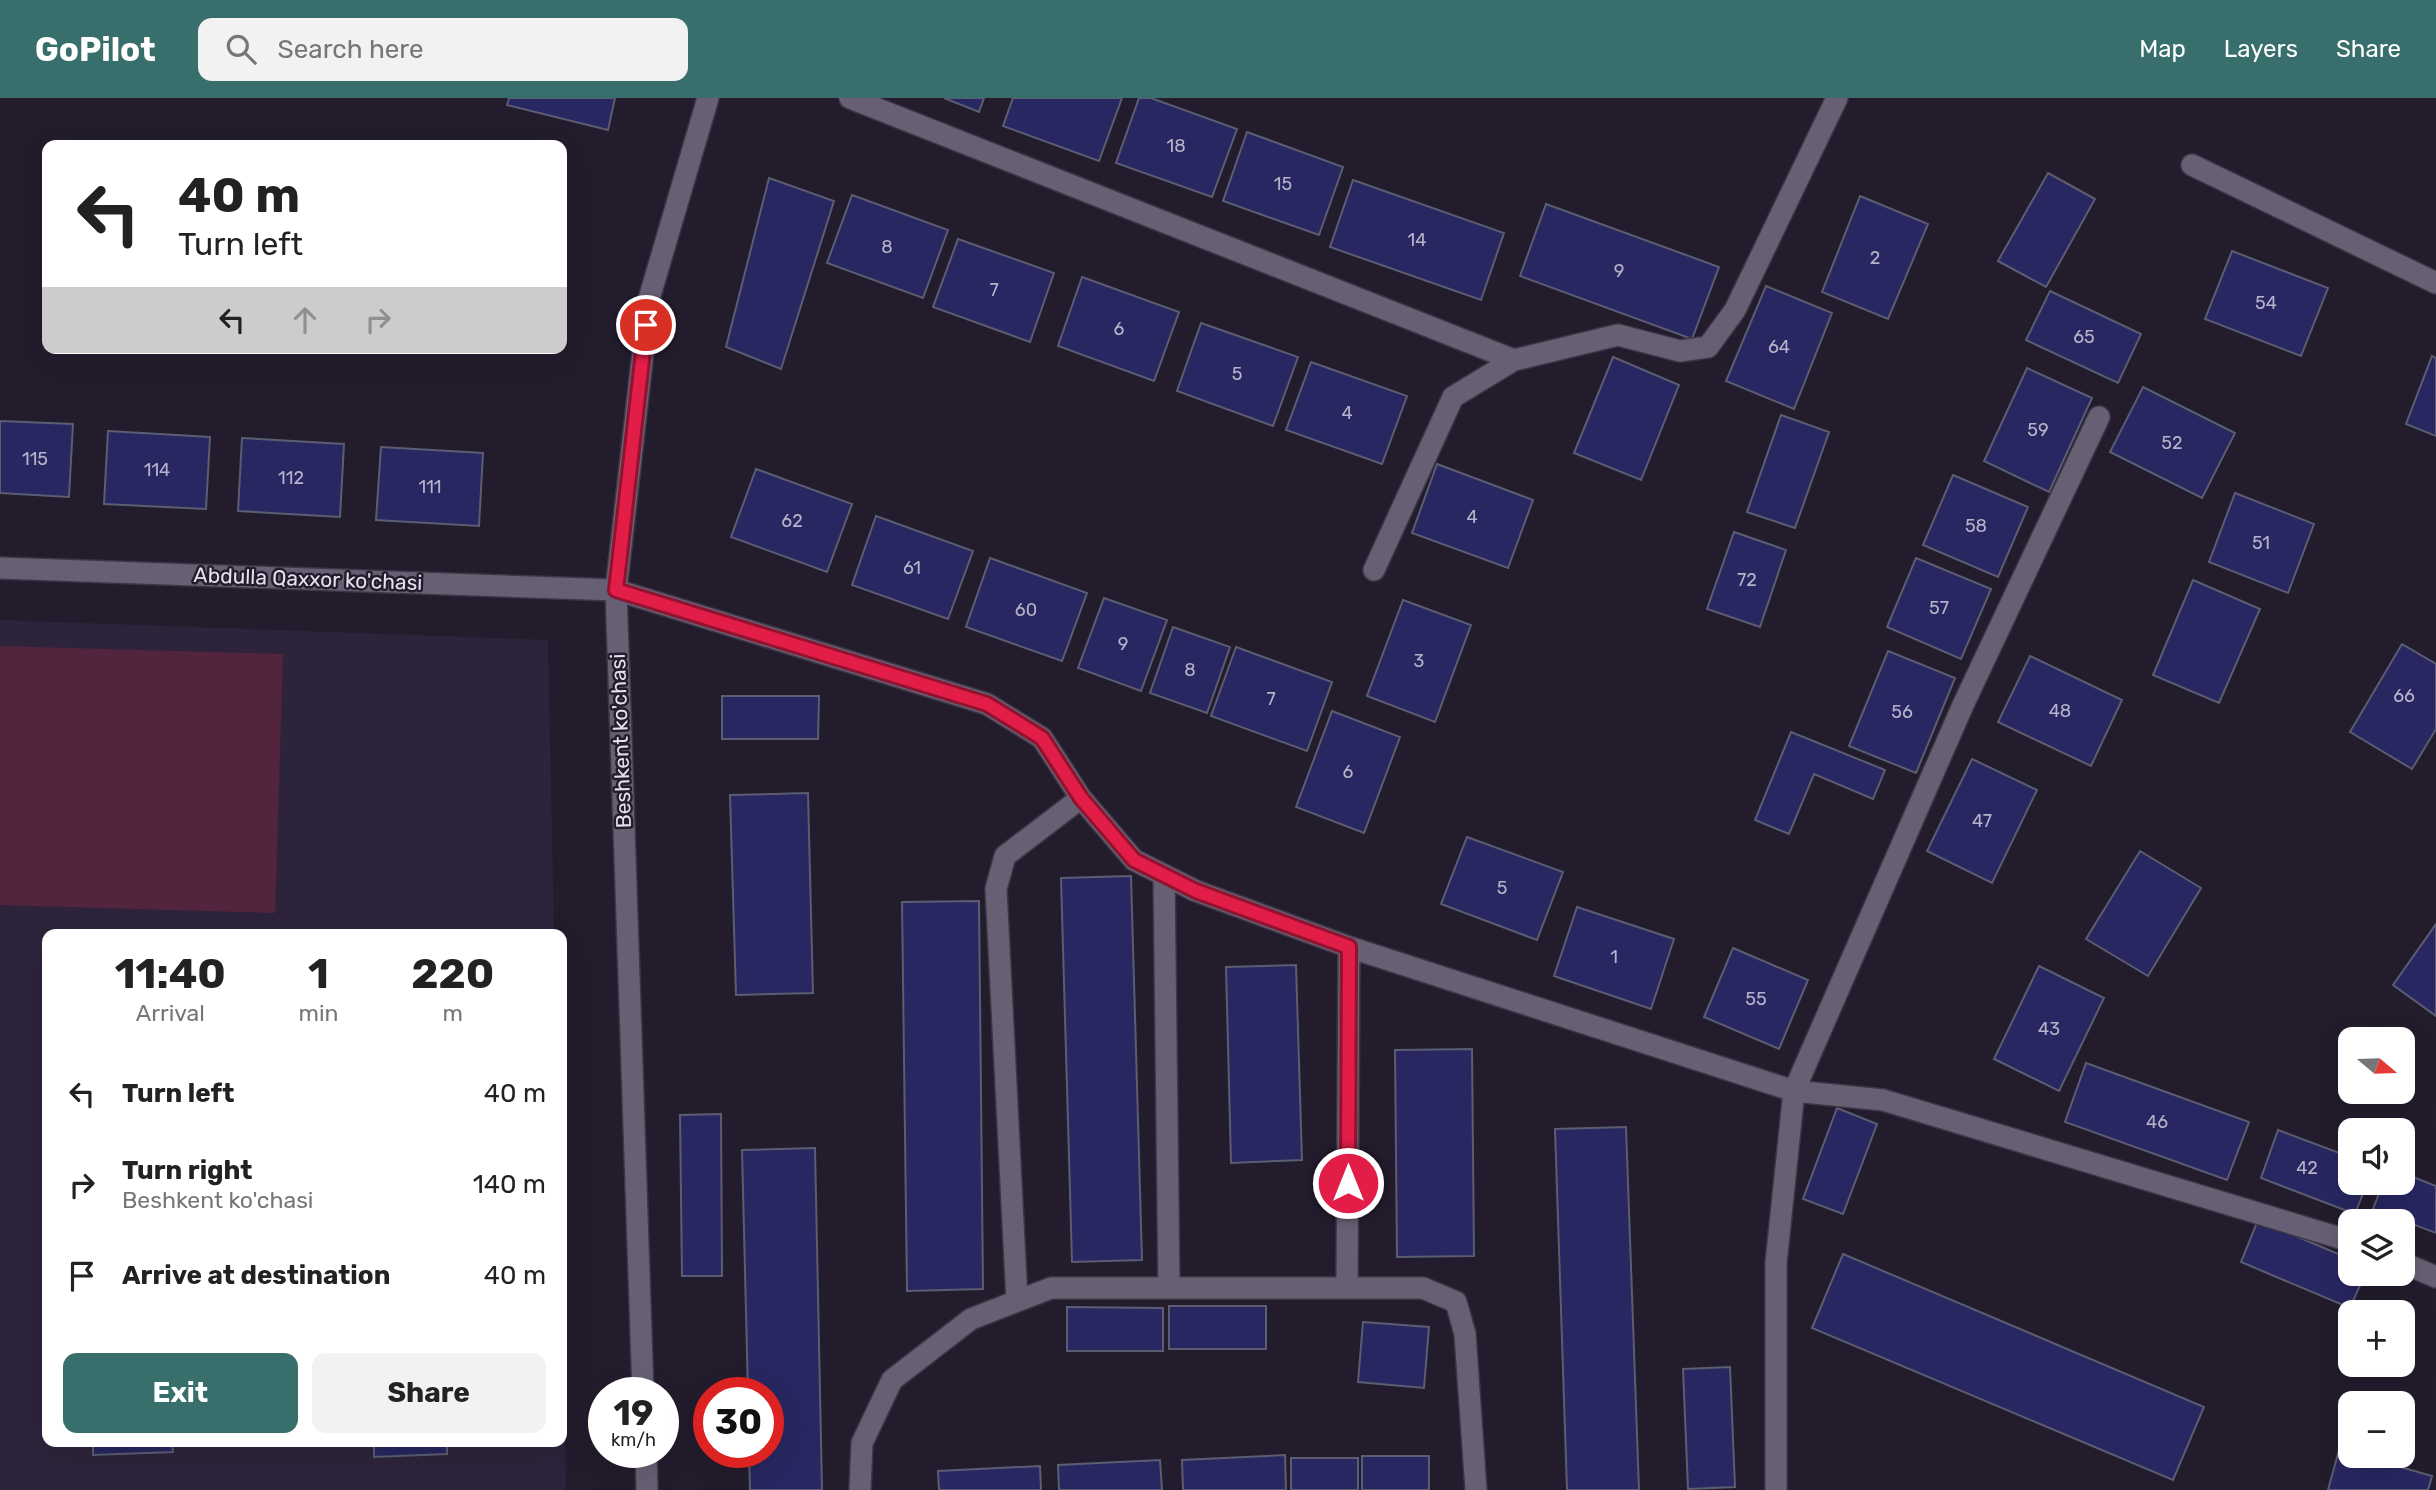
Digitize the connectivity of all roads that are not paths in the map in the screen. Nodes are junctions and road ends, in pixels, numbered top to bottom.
1 (708, 98) edge
2 (850, 98) edge
3 (1837, 98) edge
4 (2192, 165) dead end
5 (2436, 283) edge
6 (1514, 360) junction
7 (2099, 417) dead end
8 (0, 568) edge
9 (1374, 570) dead end
10 (616, 590) junction
11 (1081, 798) junction
12 (1164, 875) junction
13 (1349, 947) junction
14 (1794, 1091) junction
15 (2338, 1237) edge
16 (2415, 1268) edge
17 (2436, 1277) edge
18 (1168, 1288) junction
19 (1347, 1288) junction
20 (1017, 1301) junction
21 (642, 1377) edge
22 (646, 1468) edge
23 (647, 1490) edge
24 (860, 1490) edge
25 (1476, 1490) edge
26 (1776, 1490) edge

1 - 10 street, Beshkent ko'chasi
2 - 6 street
3 - 6 street
4 - 5 street
6 - 9 street
7 - 14 street
8 - 10 street, Abdulla Qaxxor ko'chasi
10 - 11 street, Abdulla Qaxxor ko'chasi
10 - 21 street, Beshkent ko'chasi
11 - 12 street, Abdulla Qaxxor ko'chasi
11 - 20 street
12 - 13 street, Abdulla Qaxxor ko'chasi
12 - 18 street
13 - 14 street, Abdulla Qaxxor ko'chasi
13 - 19 street
14 - 15 street, Abdulla Qaxxor ko'chasi
14 - 26 street
16 - 17 street
18 - 19 street
18 - 20 street
19 - 25 street
20 - 24 street
22 - 23 street

